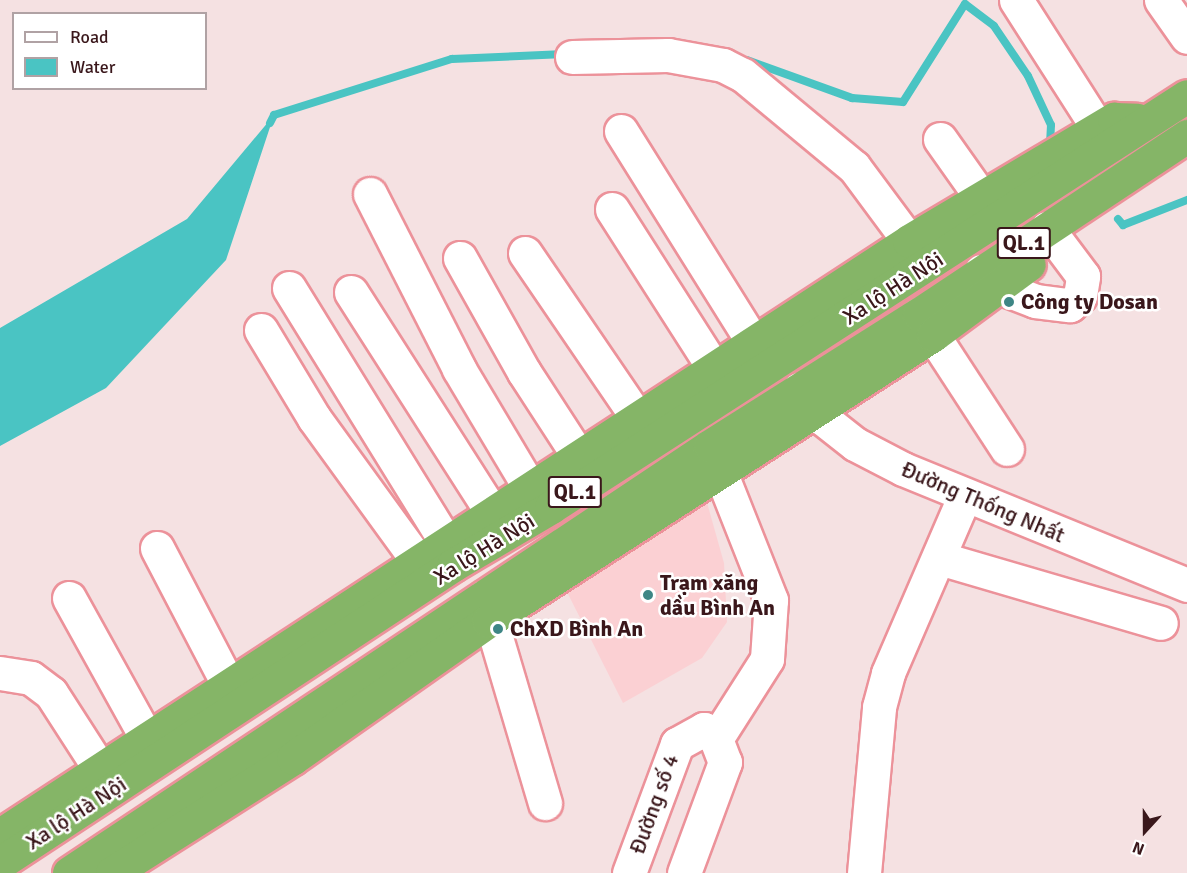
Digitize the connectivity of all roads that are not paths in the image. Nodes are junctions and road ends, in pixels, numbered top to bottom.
1 (1016, 0) edge
2 (1161, 0) edge
3 (1187, 37) edge
4 (572, 57) dead end
5 (1187, 96) edge
6 (1150, 120) junction
7 (1098, 128) junction
8 (621, 131) dead end
9 (1187, 135) edge
10 (940, 139) dead end
11 (1187, 162) edge
12 (370, 194) dead end
13 (981, 197) junction
14 (612, 208) dead end
15 (1054, 236) junction
16 (909, 241) junction
17 (525, 253) dead end
18 (460, 258) dead end
19 (990, 277) junction
20 (289, 288) dead end
21 (351, 292) dead end
22 (926, 324) junction
23 (261, 330) dead end
24 (752, 341) junction
25 (713, 367) junction
26 (807, 399) junction
27 (636, 416) junction
28 (1007, 449) dead end
29 (578, 455) junction
30 (716, 458) junction
31 (539, 493) junction
32 (964, 497) junction
33 (493, 514) junction
34 (157, 548) dead end
35 (450, 554) junction
36 (939, 558) junction
37 (418, 561) junction
38 (1187, 585) edge
39 (69, 598) dead end
40 (486, 609) junction
41 (1161, 622) dead end
42 (0, 673) edge
43 (229, 686) junction
44 (147, 739) junction
45 (716, 740) junction
46 (100, 770) junction
47 (545, 803) dead end
48 (0, 835) edge
49 (0, 863) edge
50 (69, 873) edge
51 (112, 873) edge
52 (628, 873) edge
53 (684, 873) edge
54 (864, 873) edge

1 - 7 street
2 - 3 street
4 - 16 street
5 - 6 highway, Xa lộ Hà Nội / QL.1
6 - 7 highway, Xa lộ Hà Nội / QL.1
6 - 31 highway, Xa lộ Hà Nội / QL.1
7 - 13 highway, Xa lộ Hà Nội / QL.1
8 - 24 street
9 - 15 highway, Xa lộ Hà Nội / QL.1
10 - 13 street
11 - 15 highway, Xa lộ Hà Nội / QL.1
12 - 31 street
13 - 16 highway, Xa lộ Hà Nội / QL.1
14 - 25 street
15 - 19 highway, Xa lộ Hà Nội / QL.1
15 - 19 street
16 - 24 highway, Xa lộ Hà Nội / QL.1
17 - 27 street
18 - 29 street
19 - 22 highway, Xa lộ Hà Nội / QL.1
20 - 35 street
21 - 33 street
22 - 26 highway, Xa lộ Hà Nội / QL.1
22 - 28 street
23 - 37 street
24 - 25 highway, Xa lộ Hà Nội / QL.1
25 - 27 highway, Xa lộ Hà Nội / QL.1
26 - 30 highway, Xa lộ Hà Nội / QL.1
26 - 32 street, Đường Thống Nhất
27 - 29 highway, Xa lộ Hà Nội / QL.1
29 - 31 highway, Xa lộ Hà Nội / QL.1
30 - 40 highway, Xa lộ Hà Nội / QL.1
30 - 45 street
31 - 33 highway, Xa lộ Hà Nội / QL.1
31 - 35 highway, Xa lộ Hà Nội / QL.1
32 - 36 street
32 - 38 street, Đường Thống Nhất
33 - 35 highway, Xa lộ Hà Nội / QL.1
34 - 43 street
35 - 37 highway, Xa lộ Hà Nội / QL.1
35 - 49 highway, Xa lộ Hà Nội / QL.1
36 - 41 street
36 - 54 street
37 - 43 highway, Xa lộ Hà Nội / QL.1
39 - 44 street
40 - 47 street
40 - 50 highway, Xa lộ Hà Nội / QL.1
40 - 51 highway, Xa lộ Hà Nội / QL.1
42 - 46 street
43 - 44 highway, Xa lộ Hà Nội / QL.1
44 - 46 highway, Xa lộ Hà Nội / QL.1
45 - 52 street, Đường số 4
45 - 53 street
46 - 48 highway, Xa lộ Hà Nội / QL.1

